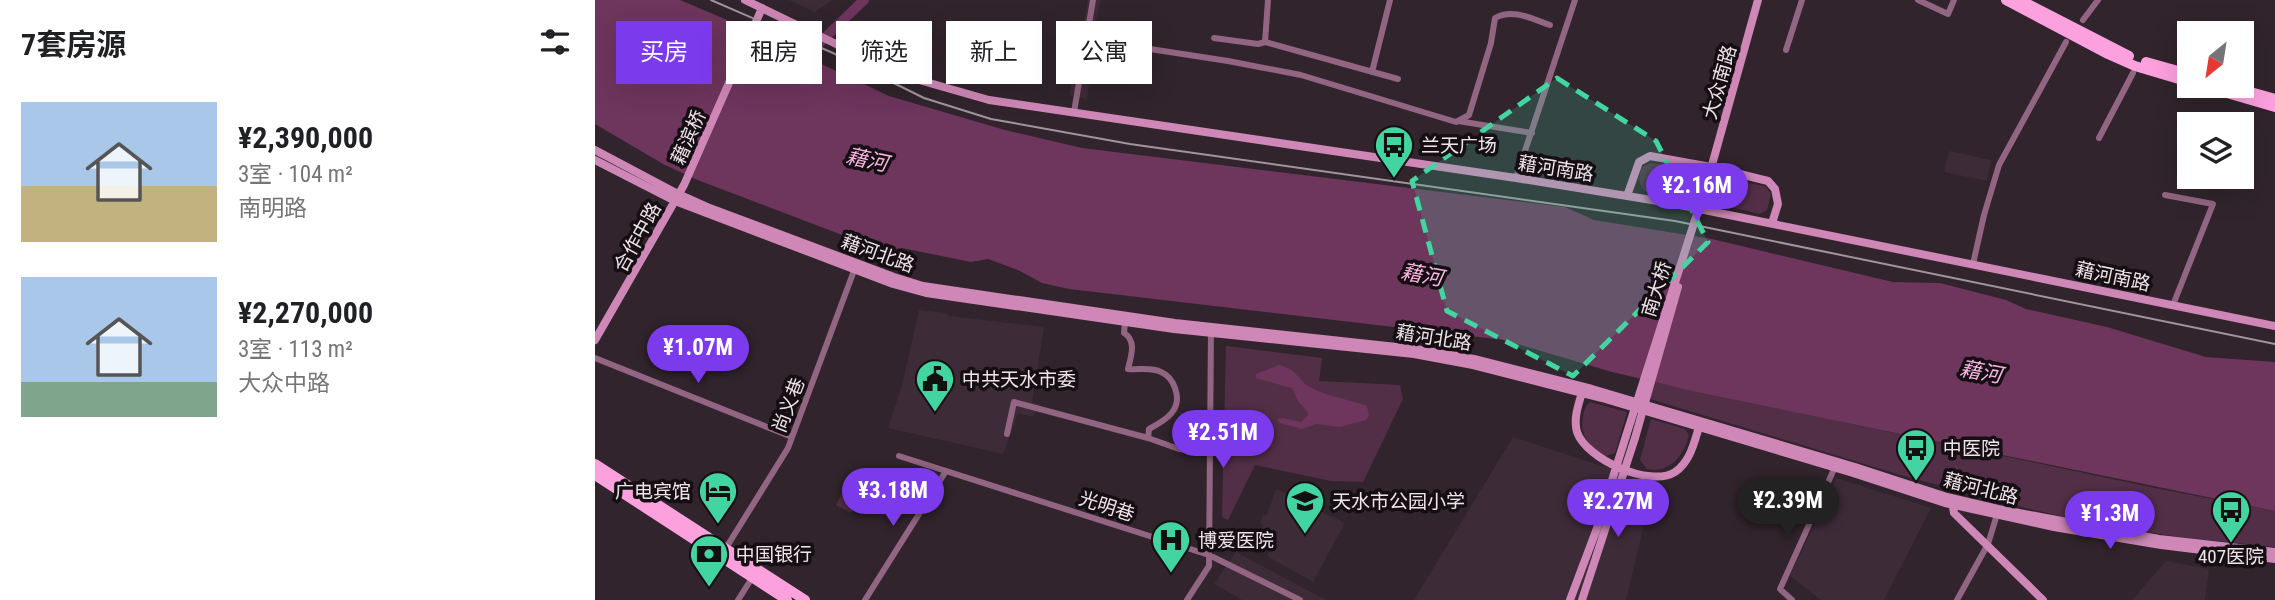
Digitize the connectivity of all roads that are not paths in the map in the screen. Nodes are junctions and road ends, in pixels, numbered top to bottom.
1 (745, 0) edge
2 (1093, 0) edge
3 (1268, 0) edge
4 (1390, 0) edge
5 (1575, 0) edge
6 (1758, 0) edge
7 (1802, 0) edge
8 (1918, 0) edge
9 (1954, 0) edge
10 (2006, 0) edge
11 (2020, 0) edge
12 (2098, 0) edge
13 (762, 8) junction
14 (2083, 20) dead end
15 (1089, 21) edge
16 (1551, 25) dead end
17 (1214, 38) dead end
18 (1265, 42) junction
19 (2066, 42) dead end
20 (1152, 49) edge
21 (1786, 50) dead end
22 (2177, 71) edge
23 (1372, 72) junction
24 (2133, 73) dead end
25 (2177, 78) edge
26 (1398, 79) dead end
27 (1078, 84) edge
28 (2254, 93) edge
29 (2244, 98) edge
30 (2275, 99) edge
31 (2275, 107) edge
32 (1074, 112) junction
33 (1458, 121) junction
34 (1532, 132) junction
35 (2099, 138) dead end
36 (595, 150) edge
37 (595, 160) edge
38 (1711, 170) junction
39 (1516, 178) junction
40 (684, 185) joint
41 (2165, 195) dead end
42 (1627, 196) junction
43 (677, 198) junction
44 (1772, 223) junction
45 (1973, 264) junction
46 (856, 265) junction
47 (2173, 305) junction
48 (1125, 322) junction
49 (2275, 326) edge
50 (1211, 330) junction
51 (595, 340) edge
52 (595, 358) edge
53 (1583, 389) junction
54 (1700, 424) junction
55 (1007, 434) dead end
56 (792, 437) junction
57 (1630, 437) junction
58 (1147, 438) junction
59 (1210, 453) junction
60 (899, 456) dead end
61 (595, 464) edge
62 (1617, 465) junction
63 (1835, 467) junction
64 (1626, 469) junction
65 (946, 471) junction
66 (595, 475) edge
67 (1952, 501) junction
68 (1998, 512) junction
69 (1987, 544) junction
70 (726, 548) junction
71 (2275, 552) edge
72 (1209, 555) junction
73 (2275, 559) edge
74 (752, 578) junction
75 (739, 600) edge
76 (787, 600) edge
77 (805, 600) edge
78 (865, 600) edge
79 (1187, 600) edge
80 (1300, 600) edge
81 (1570, 600) edge
82 (1581, 600) edge
83 (1793, 600) edge
84 (1957, 600) edge
85 (2043, 600) edge

1 - 13 main road, 藉河南路
2 - 15 street
3 - 18 street
4 - 23 street
5 - 34 street
6 - 38 main road, 大众南路
7 - 21 street
8 - 9 street
10 - 25 main road
11 - 22 main road
12 - 14 street
13 - 32 main road, 藉河南路
13 - 40 main road, 藉滨桥
16 - 33 street
17 - 18 street
18 - 23 street
19 - 45 street
20 - 33 street
23 - 26 street
24 - 35 street
27 - 32 street
28 - 30 main road
29 - 31 main road
32 - 39 main road, 藉河南路
33 - 34 street
34 - 39 street
36 - 43 main road, 藉河北路
37 - 43 main road, 藉河北路
38 - 42 main road
38 - 44 main road
38 - 57 main road, 南大桥, bridge
39 - 42 main road, 藉河南路
40 - 43 main road, 合作中路
41 - 47 street
42 - 44 main road, 藉河南路
43 - 46 main road, 藉河北路
43 - 51 main road, 合作中路
44 - 45 main road, 藉河南路
45 - 47 main road, 藉河南路
46 - 48 main road, 藉河北路
46 - 50 main road, 藉河北路
46 - 56 street, 尚义巷
47 - 49 main road, 藉河南路
48 - 50 main road, 藉河北路
48 - 58 street
50 - 53 main road, 藉河北路
50 - 59 street
52 - 56 street
53 - 54 main road, 藉河北路
53 - 62 main road
54 - 63 main road, 藉河北路
54 - 64 main road
54 - 67 main road, 藉河北路
55 - 58 street
56 - 70 street, 尚义巷
57 - 62 main road
57 - 64 main road
58 - 59 street
59 - 72 street
60 - 65 street, 光明巷
61 - 70 main road
62 - 64 main road
62 - 81 main road
63 - 67 main road, 藉河北路
63 - 83 street
64 - 82 main road
65 - 72 street, 光明巷
65 - 78 street
66 - 74 main road
67 - 68 main road, 藉河北路
67 - 69 main road
68 - 69 street
68 - 71 main road, 藉河北路
68 - 73 main road, 藉河北路
69 - 84 street
69 - 85 main road
70 - 77 main road
72 - 79 street
72 - 80 street, 光明巷
74 - 75 street
74 - 76 main road

